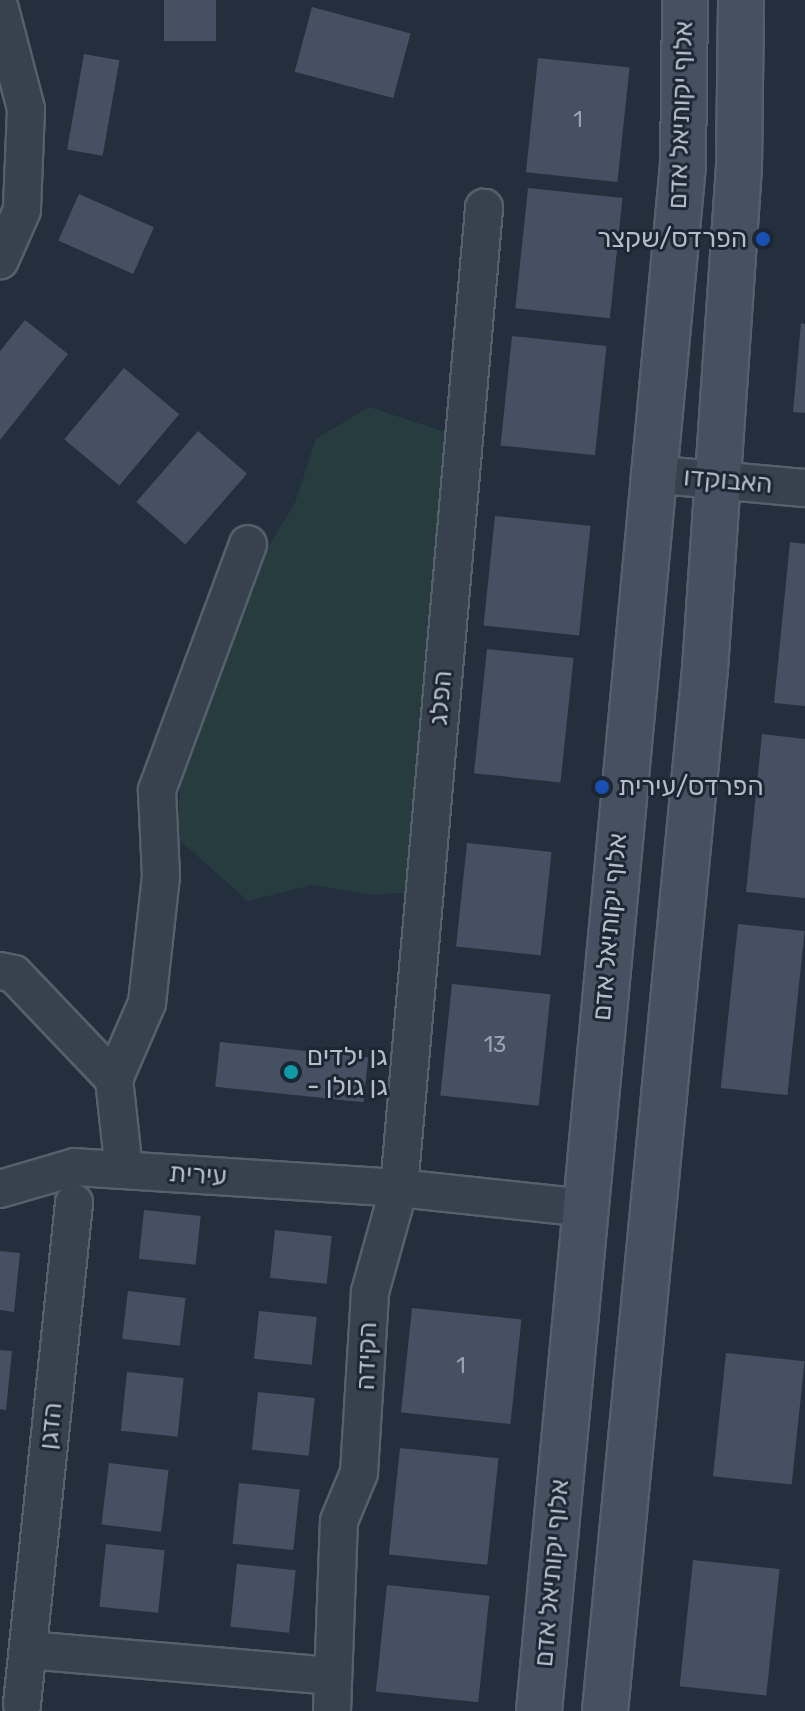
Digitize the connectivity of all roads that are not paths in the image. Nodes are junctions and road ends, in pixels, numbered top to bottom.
1 (685, 0) edge
2 (741, 0) edge
3 (0, 9) edge
4 (484, 208) dead end
5 (0, 260) edge
6 (650, 474) junction
7 (714, 480) junction
8 (805, 488) edge
9 (248, 544) dead end
10 (0, 971) edge
11 (114, 1079) junction
12 (124, 1170) junction
13 (399, 1188) junction
14 (0, 1189) edge
15 (74, 1203) dead end
16 (586, 1208) junction
17 (28, 1650) junction
18 (332, 1693) edge
19 (22, 1704) dead end
20 (539, 1711) edge
21 (605, 1711) edge

1 - 6 street, אלוף יקותיאל אדם
2 - 7 street
3 - 5 street
4 - 13 street, הפלג
6 - 7 street, האבוקדו
6 - 16 street, אלוף יקותיאל אדם
7 - 8 street, האבוקדו
7 - 21 street
9 - 11 street
10 - 11 street
11 - 12 street
12 - 13 street, עירית
12 - 14 street, עירית
13 - 16 street
13 - 18 street, הקידה
15 - 17 street, הדגן
16 - 20 street, אלוף יקותיאל אדם
17 - 18 street
17 - 19 street, הדגן

